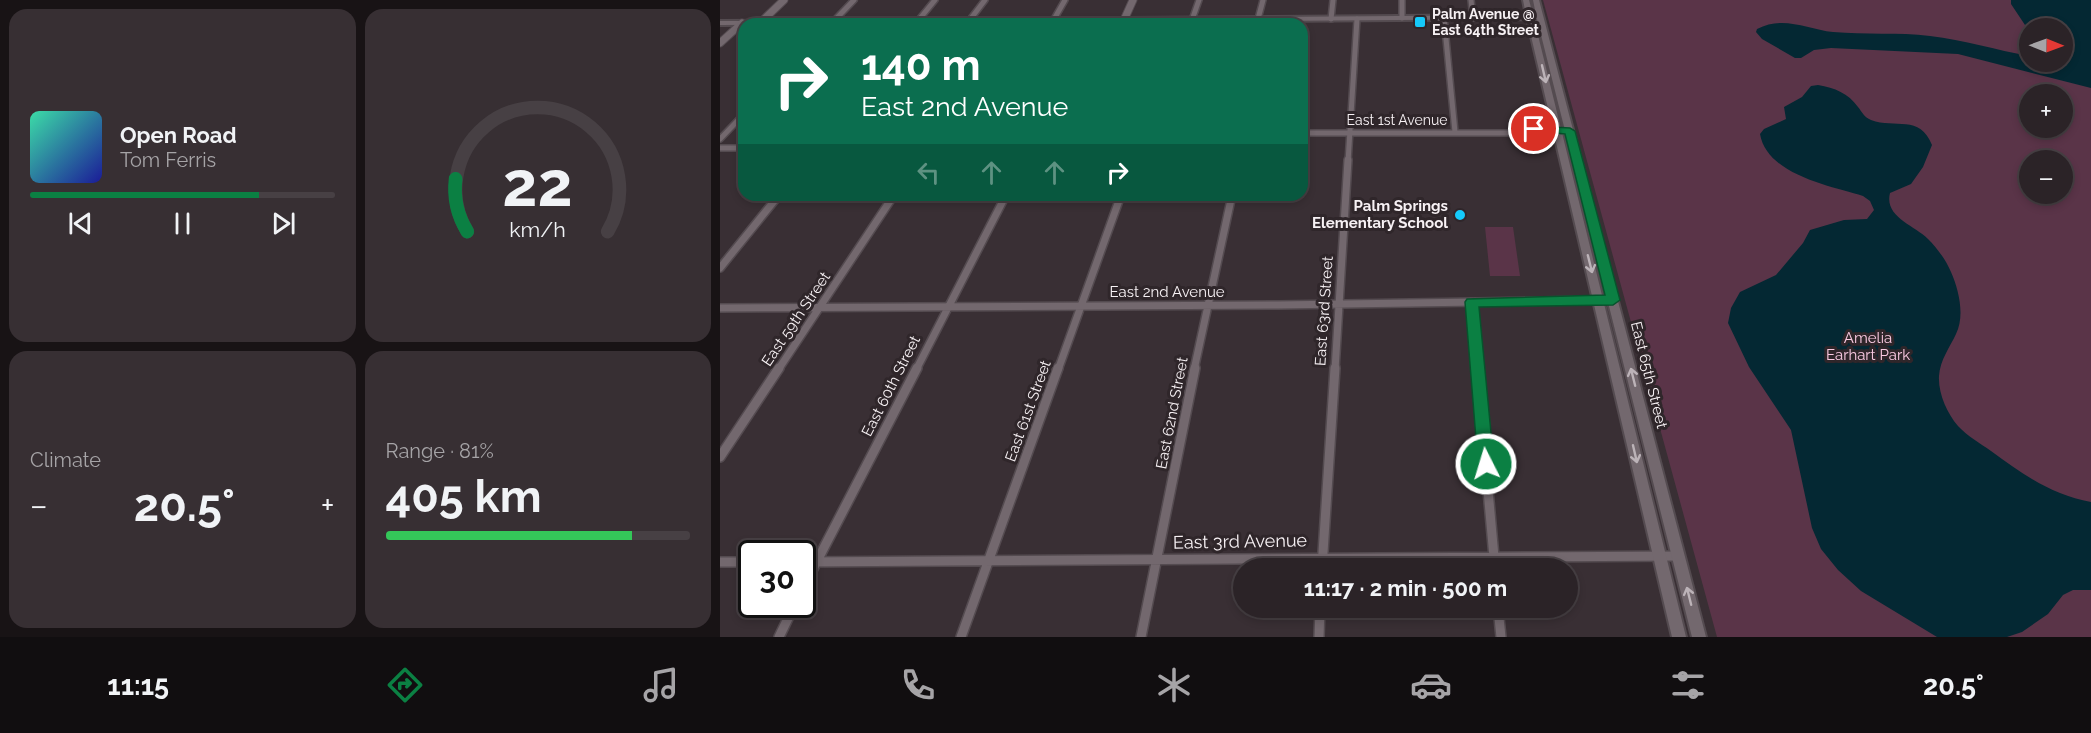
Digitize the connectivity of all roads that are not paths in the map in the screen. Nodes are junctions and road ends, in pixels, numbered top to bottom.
1 (784, 0) edge
2 (854, 0) edge
3 (935, 0) edge
4 (985, 0) edge
5 (1065, 0) edge
6 (1133, 0) edge
7 (1199, 0) edge
8 (1263, 0) edge
9 (1333, 0) edge
10 (1402, 0) edge
11 (1470, 0) edge
12 (1526, 0) edge
13 (1536, 0) edge
14 (1536, 17) junction
15 (765, 18) edge
16 (837, 18) edge
17 (922, 18) edge
18 (971, 18) edge
19 (1055, 18) edge
20 (1125, 18) edge
21 (1188, 18) edge
22 (1258, 18) edge
23 (1402, 18) junction
24 (1444, 18) junction
25 (1473, 18) junction
26 (1331, 19) junction
27 (1357, 19) junction
28 (1308, 20) edge
29 (720, 23) edge
30 (738, 23) edge
31 (738, 27) edge
32 (720, 43) edge
33 (738, 120) edge
34 (1562, 131) junction
35 (1455, 132) junction
36 (1308, 133) edge
37 (1350, 133) junction
38 (720, 139) edge
39 (720, 148) edge
40 (738, 148) edge
41 (774, 201) edge
42 (890, 201) edge
43 (1003, 201) edge
44 (1119, 201) edge
45 (1231, 201) edge
46 (720, 268) edge
47 (1598, 300) junction
48 (1613, 300) junction
49 (1471, 302) junction
50 (1340, 304) junction
51 (1082, 305) junction
52 (950, 306) junction
53 (1207, 306) junction
54 (820, 307) junction
55 (720, 308) edge
56 (720, 457) edge
57 (1494, 556) junction
58 (1659, 556) junction
59 (1678, 556) junction
60 (1323, 557) junction
61 (1157, 559) junction
62 (988, 560) junction
63 (720, 562) edge
64 (738, 562) edge
65 (817, 562) joint
66 (788, 618) edge
67 (1320, 618) edge
68 (1499, 618) edge
69 (779, 637) edge
70 (961, 637) edge
71 (1141, 637) edge
72 (1319, 637) edge
73 (1501, 637) edge
74 (1679, 637) edge
75 (1699, 637) edge

1 - 15 street
2 - 16 street
3 - 17 street
4 - 18 street
5 - 19 street
6 - 20 street
7 - 21 street
8 - 22 street
9 - 26 street
10 - 23 street
11 - 25 street
12 - 14 main road
13 - 14 main road
14 - 25 main road
14 - 34 main road, East 65th Street
23 - 24 main road
23 - 27 main road
24 - 25 main road
24 - 35 street
26 - 27 main road
26 - 28 main road
27 - 37 street, East 63rd Street
29 - 30 main road
31 - 32 street
33 - 38 street
34 - 35 street, East 1st Avenue
34 -> 47 main road, East 65th Street
34 - 48 main road, East 65th Street
35 - 37 street, East 1st Avenue
36 - 37 street, East 1st Avenue
37 - 50 street, East 63rd Street
39 - 40 street
41 - 46 street
42 - 54 street, East 59th Street
43 - 52 street, East 60th Street
44 - 51 street, East 61st Street
45 - 53 street, East 62nd Street
47 - 48 street, East 2nd Avenue
47 - 49 street, East 2nd Avenue
47 -> 58 main road, East 65th Street
59 -> 48 main road, East 65th Street
49 - 50 street, East 2nd Avenue
49 - 57 street
50 - 53 street, East 2nd Avenue
50 - 60 street, East 63rd Street
51 - 52 street, East 2nd Avenue
51 - 53 street, East 2nd Avenue
51 - 62 street, East 61st Street
52 - 54 street, East 2nd Avenue
52 - 65 street, East 60th Street
53 - 61 street, East 62nd Street
54 - 55 street, East 2nd Avenue
54 - 56 street, East 59th Street
57 - 58 street, East 3rd Avenue
57 - 60 street, East 3rd Avenue
58 - 59 street, East 3rd Avenue
58 - 74 main road, East 65th Street
75 -> 59 main road, East 65th Street
60 - 61 street, East 3rd Avenue
61 - 62 street, East 3rd Avenue
61 - 71 street, East 62nd Street
62 - 65 street, East 3rd Avenue
62 - 70 street, East 61st Street
63 - 64 street
66 - 69 street
67 - 72 street
68 - 73 street

